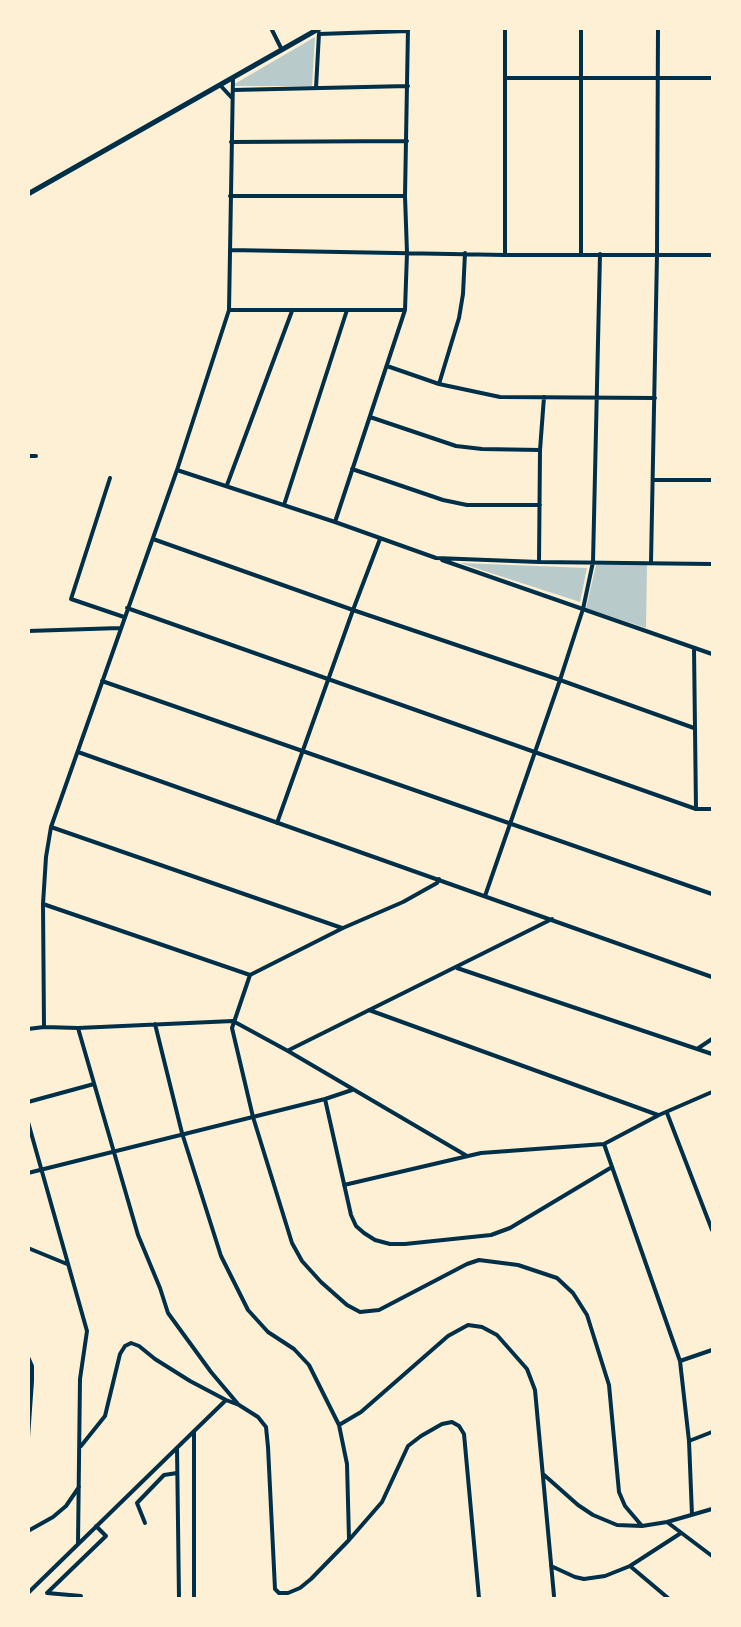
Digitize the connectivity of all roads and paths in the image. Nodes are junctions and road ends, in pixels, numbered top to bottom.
1 (271, 28) edge
2 (505, 28) edge
3 (581, 28) edge
4 (658, 28) edge
5 (408, 30) edge
6 (320, 31) edge
7 (283, 50) junction
8 (657, 77) junction
9 (232, 78) junction
10 (505, 78) junction
11 (581, 78) junction
12 (712, 78) edge
13 (220, 85) junction
14 (408, 86) junction
15 (316, 88) junction
16 (233, 90) junction
17 (233, 99) junction
18 (407, 141) junction
19 (231, 142) junction
20 (28, 194) edge
21 (230, 196) junction
22 (405, 196) junction
23 (230, 250) junction
24 (407, 253) junction
25 (465, 254) junction
26 (600, 254) junction
27 (505, 255) junction
28 (580, 255) junction
29 (657, 255) junction
30 (712, 255) edge
31 (229, 310) junction
32 (347, 310) junction
33 (405, 310) junction
34 (292, 311) junction
35 (387, 366) junction
36 (439, 384) junction
37 (544, 397) junction
38 (597, 397) junction
39 (655, 398) junction
40 (370, 417) junction
41 (540, 450) junction
42 (28, 456) edge
43 (36, 456) dead end
44 (177, 470) junction
45 (352, 470) junction
46 (110, 478) dead end
47 (654, 480) junction
48 (712, 480) edge
49 (227, 485) junction
50 (284, 505) junction
51 (540, 505) junction
52 (335, 522) junction
53 (380, 538) junction
54 (153, 539) junction
55 (436, 558) junction
56 (539, 562) junction
57 (594, 562) junction
58 (651, 562) junction
59 (712, 564) edge
60 (127, 608) junction
61 (583, 609) junction
62 (352, 610) junction
63 (124, 618) junction
64 (120, 628) junction
65 (28, 631) edge
66 (694, 648) junction
67 (712, 654) edge
68 (328, 680) junction
69 (560, 680) junction
70 (102, 681) junction
71 (694, 728) junction
72 (78, 752) junction
73 (303, 752) junction
74 (535, 752) junction
75 (712, 809) edge
76 (696, 810) junction
77 (277, 823) junction
78 (510, 824) junction
79 (51, 826) junction
80 (440, 879) junction
81 (712, 894) edge
82 (485, 896) junction
83 (43, 904) junction
84 (552, 919) junction
85 (343, 928) junction
86 (457, 968) junction
87 (250, 975) junction
88 (712, 976) edge
89 (369, 1010) junction
90 (233, 1021) junction
91 (155, 1024) junction
92 (44, 1027) junction
93 (78, 1028) junction
94 (28, 1029) edge
95 (712, 1039) edge
96 (697, 1049) junction
97 (288, 1050) junction
98 (712, 1054) edge
99 (94, 1084) junction
100 (353, 1090) junction
101 (712, 1092) edge
102 (325, 1099) junction
103 (28, 1102) edge
104 (667, 1113) junction
105 (659, 1115) junction
106 (253, 1117) junction
107 (28, 1122) edge
108 (182, 1133) junction
109 (604, 1144) junction
110 (112, 1152) junction
111 (467, 1156) junction
112 (612, 1167) junction
113 (42, 1170) junction
114 (28, 1173) edge
115 (344, 1185) junction
116 (712, 1230) edge
117 (28, 1248) edge
118 (67, 1264) junction
119 (712, 1350) edge
120 (28, 1357) edge
121 (680, 1361) junction
122 (226, 1400) junction
123 (239, 1405) junction
124 (339, 1425) junction
125 (194, 1431) junction
126 (712, 1432) edge
127 (28, 1437) edge
128 (689, 1441) junction
129 (81, 1446) junction
130 (177, 1448) junction
131 (177, 1473) junction
132 (543, 1474) junction
133 (79, 1487) junction
134 (712, 1509) edge
135 (692, 1515) junction
136 (667, 1522) junction
137 (145, 1523) dead end
138 (96, 1526) junction
139 (642, 1526) junction
140 (28, 1531) edge
141 (681, 1533) junction
142 (349, 1540) junction
143 (78, 1542) junction
144 (712, 1556) edge
145 (551, 1566) junction
146 (630, 1566) junction
147 (28, 1593) edge
148 (81, 1596) dead end
149 (554, 1596) dead end
150 (179, 1599) edge
151 (194, 1599) edge
152 (479, 1599) edge
153 (668, 1599) edge

1 - 7 street
2 - 10 street
3 - 11 street
4 - 8 street
5 - 6 street
5 - 14 street
6 - 7 main road
6 - 15 street
7 - 9 main road
8 - 11 street
8 - 12 street
8 - 29 street
9 - 13 main road
9 - 16 street
10 - 11 street
10 - 27 street
11 - 28 street
13 - 17 street
13 - 20 main road
14 - 15 street
14 - 18 street
15 - 16 street
16 - 17 street
17 - 19 street
18 - 19 street
18 - 22 street
19 - 21 street
21 - 22 street
21 - 23 street
22 - 24 street
23 - 24 street
23 - 31 street
24 - 25 street
24 - 33 street
25 - 27 street
25 - 36 street
26 - 28 street
26 - 29 street
26 - 38 street
27 - 28 street
29 - 30 street
29 - 39 street
31 - 34 street
31 - 44 street
32 - 33 street
32 - 34 street
32 - 50 street
33 - 35 street
34 - 49 street
35 - 36 street
35 - 40 street
36 - 37 street
37 - 38 street
37 - 41 street
38 - 39 street
38 - 57 street
39 - 47 street
40 - 41 street
40 - 45 street
41 - 51 street
42 - 43 street
44 - 49 street
44 - 54 street
45 - 51 street
45 - 52 street
46 - 63 street
47 - 48 street
47 - 58 street
49 - 50 street
50 - 52 street
51 - 56 street
52 - 53 street
53 - 55 street
53 - 62 street
54 - 60 street
54 - 62 street
55 - 56 street
55 - 61 street
56 - 57 street
57 - 58 street
57 - 61 street
58 - 59 street
60 - 63 street
60 - 68 street
61 - 66 street
61 - 69 street
62 - 68 street
62 - 69 street
63 - 64 street
64 - 65 street
64 - 70 street
66 - 67 street
66 - 71 street
68 - 73 street
68 - 74 street
69 - 71 street
69 - 74 street
70 - 72 street
70 - 73 street
71 - 76 street
72 - 77 street
72 - 79 street
73 - 77 street
73 - 78 street
74 - 76 street
74 - 78 street
75 - 76 street
77 - 80 street
78 - 81 street
78 - 82 street
79 - 83 street
79 - 85 street
80 - 82 street
80 - 85 street
82 - 84 street
83 - 87 street
83 - 92 street
84 - 86 street
84 - 88 street
85 - 87 street
86 - 89 street
86 - 96 street
87 - 90 street
89 - 97 street
89 - 105 street
90 - 91 street
90 - 97 street
90 - 106 street
91 - 93 street
91 - 108 street
92 - 93 street
92 - 94 street
93 - 99 street
95 - 96 street
96 - 98 street
97 - 100 street
99 - 103 street
99 - 110 street
100 - 102 street
100 - 111 street
101 - 104 street
102 - 106 street
102 - 115 street
104 - 105 street
104 - 116 street
105 - 109 street
106 - 108 street
106 - 139 street
107 - 113 street
108 - 110 street
108 - 124 street
109 - 111 street
109 - 112 street
110 - 113 street
110 - 123 street
111 - 115 street
112 - 115 street
112 - 121 street
113 - 114 street
113 - 118 street
117 - 118 street
118 - 129 street
119 - 121 street
120 - 127 street
121 - 128 street
122 - 123 street
122 - 125 street
122 - 129 street
123 - 142 street
124 - 132 street
124 - 142 street
125 - 130 street
125 - 151 street
126 - 128 street
128 - 135 street
129 - 133 street
130 - 131 street
130 - 138 street
131 - 137 street
131 - 150 street
132 - 139 street
132 - 145 street
133 - 140 street
133 - 143 street
134 - 135 street
135 - 136 street
136 - 139 street
136 - 141 street
138 - 143 street
138 - 148 street
141 - 144 street
141 - 146 street
142 - 152 street
143 - 147 street
145 - 146 street
145 - 149 street
146 - 153 street

